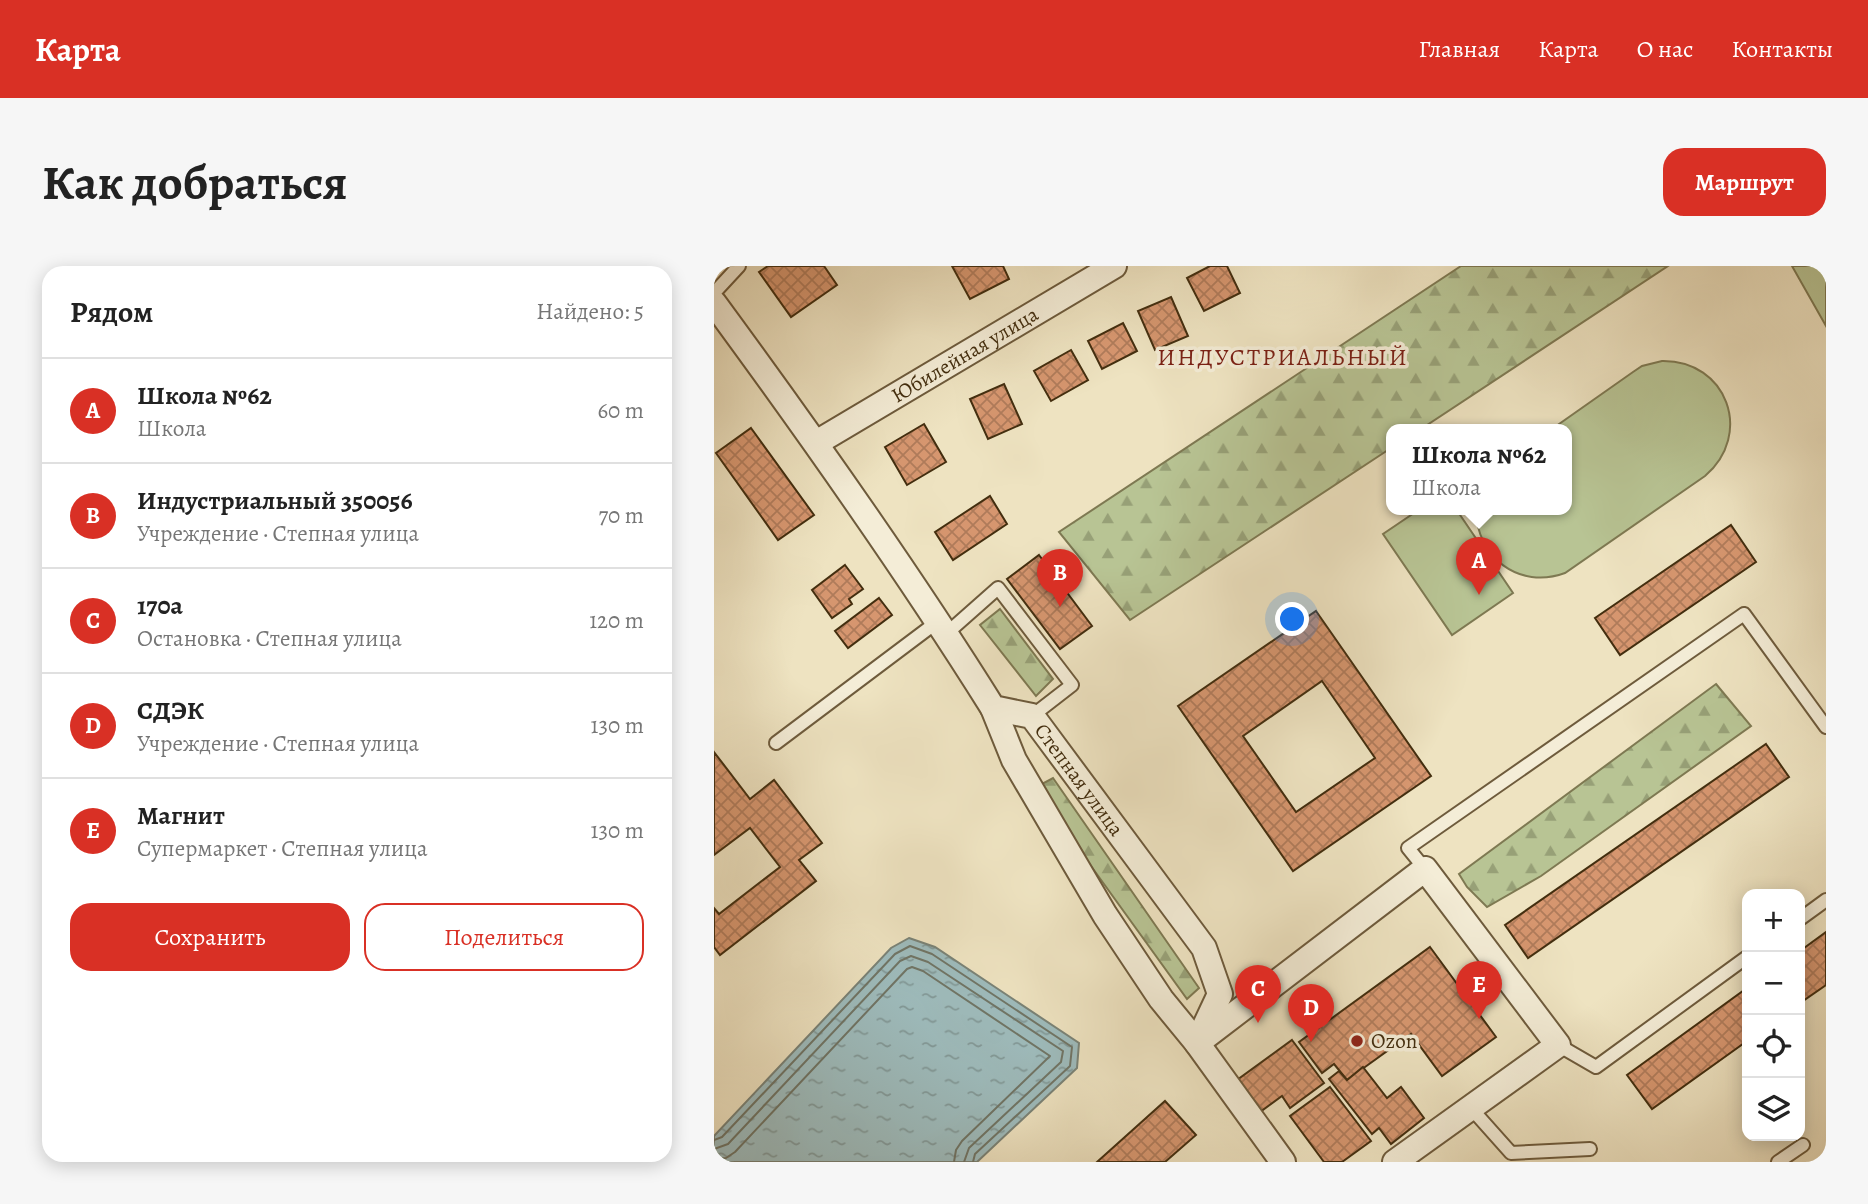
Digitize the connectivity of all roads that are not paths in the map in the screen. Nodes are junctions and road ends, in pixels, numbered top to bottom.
1 (739, 266) edge
2 (1114, 266) edge
3 (714, 293) edge
4 (714, 303) edge
5 (816, 443) junction
6 (941, 628) junction
7 (992, 708) junction
8 (1032, 716) junction
9 (1826, 727) edge
10 (776, 743) dead end
11 (1425, 869) junction
12 (1826, 900) edge
13 (1805, 915) edge
14 (1742, 961) edge
15 (1197, 1043) junction
16 (1558, 1045) junction
17 (1470, 1107) junction
18 (1803, 1145) dead end
19 (1590, 1149) dead end
20 (1510, 1157) edge
21 (1283, 1162) edge
22 (1395, 1162) edge
23 (1778, 1162) edge

1 - 3 lane
2 - 5 street, Юбилейная улица
4 - 5 street
5 - 6 street
6 - 7 street
6 - 8 lane
6 - 10 lane
7 - 8 street, Степная улица
7 - 15 street
8 - 15 street, Степная улица
9 - 11 lane
11 - 15 street
11 - 16 street
12 - 13 lane
14 - 16 lane
15 - 21 street
16 - 17 street
17 - 20 lane
17 - 22 street
18 - 23 lane
19 - 20 lane

